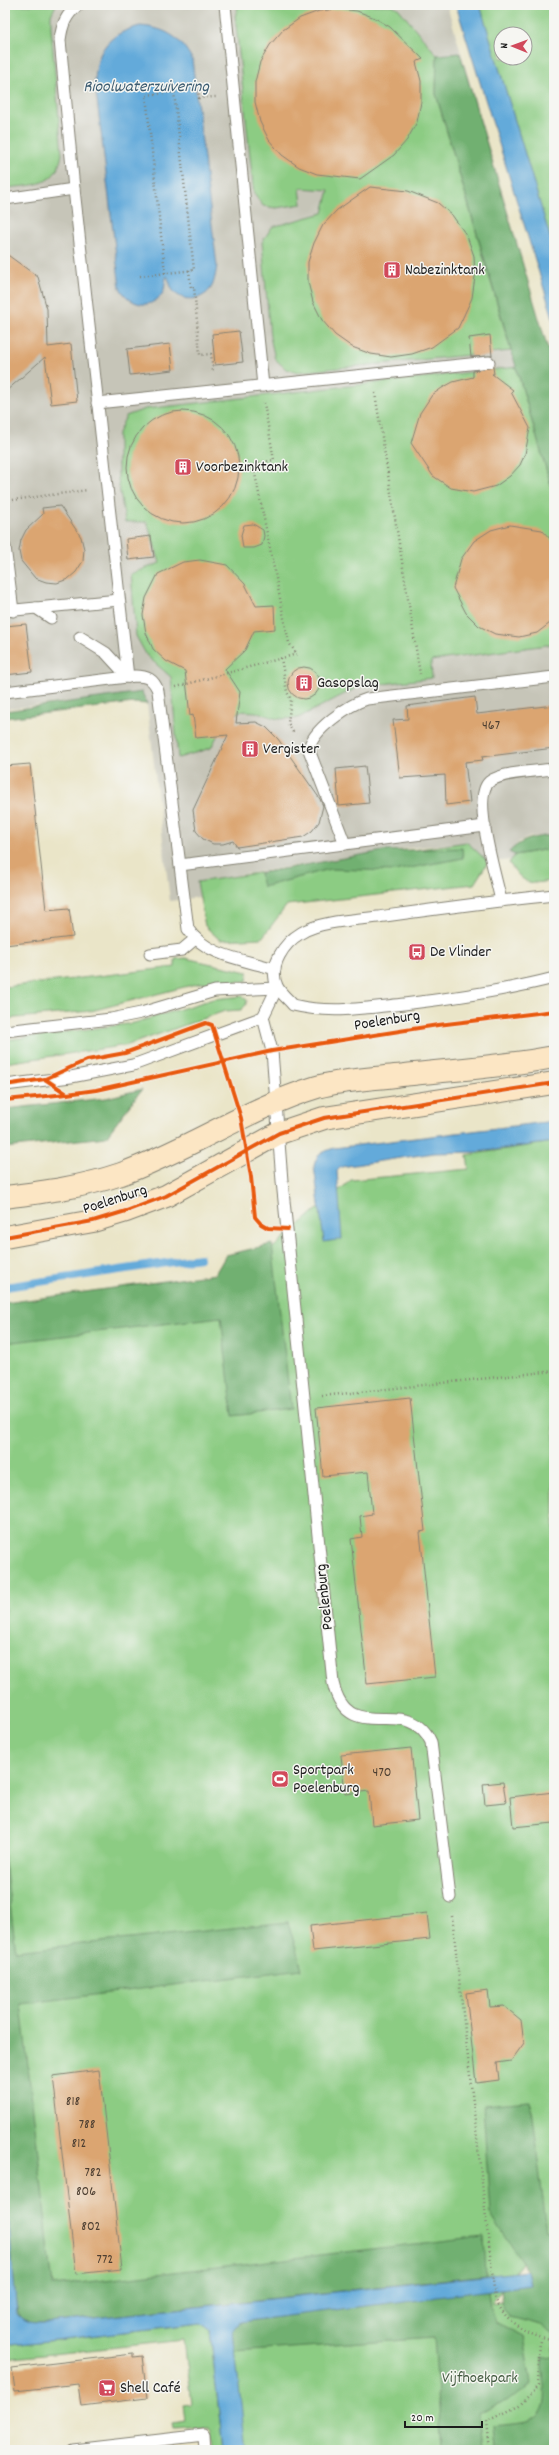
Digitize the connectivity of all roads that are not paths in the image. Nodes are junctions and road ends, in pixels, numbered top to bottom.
1 (78, 5) edge
2 (225, 5) edge
3 (74, 189) junction
4 (5, 199) edge
5 (489, 362) dead end
6 (262, 386) junction
7 (97, 403) junction
8 (5, 547) edge
9 (119, 600) junction
10 (36, 608) junction
11 (9, 611) edge
12 (51, 618) dead end
13 (80, 637) dead end
14 (128, 676) junction
15 (554, 677) edge
16 (5, 692) edge
17 (554, 769) edge
18 (485, 826) junction
19 (345, 844) junction
20 (180, 865) junction
21 (554, 895) edge
22 (501, 901) junction
23 (195, 939) junction
24 (150, 954) dead end
25 (275, 968) junction
26 (554, 978) edge
27 (277, 988) junction
28 (263, 1017) junction
29 (5, 1031) edge
30 (554, 1057) edge
31 (554, 1083) edge
32 (5, 1085) edge
33 (276, 1100) junction
34 (279, 1133) junction
35 (5, 1197) edge
36 (5, 1237) edge
37 (450, 1897) road end
38 (155, 2445) edge
39 (72, 2450) edge
40 (205, 2450) edge

1 - 3 lane
2 - 6 lane
3 - 4 lane
3 - 7 lane
5 - 6 lane
6 - 7 lane
7 - 9 lane
8 - 11 lane
9 - 10 lane
9 - 14 lane
10 - 11 lane
10 - 12 lane
13 - 14 lane
14 - 16 lane
14 - 20 lane
15 - 19 lane
17 - 18 lane
18 - 19 lane
18 - 22 lane
19 - 20 lane
20 - 23 lane
21 - 22 lane
22 - 25 lane
23 - 24 lane
23 - 25 lane
25 - 27 lane
26 - 27 lane, Poelenburg
27 - 28 lane
27 - 29 lane
28 - 32 lane
28 - 33 lane, Poelenburg
30 - 33 street, Poelenburg
31 - 34 street, Poelenburg
33 - 34 lane, Poelenburg
33 - 35 street, Poelenburg
34 - 36 street, Poelenburg
34 - 37 lane, Poelenburg
38 - 39 lane
38 - 40 lane

